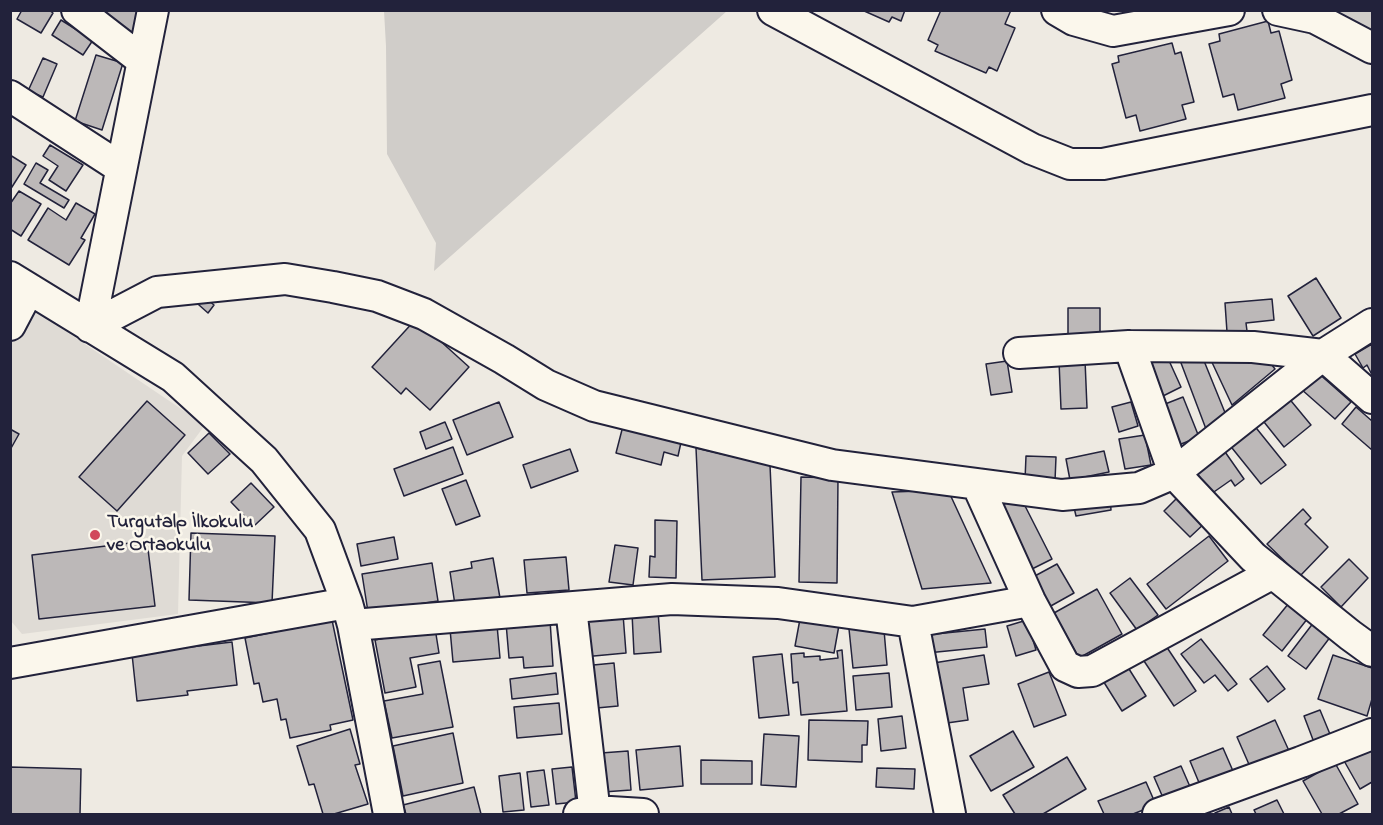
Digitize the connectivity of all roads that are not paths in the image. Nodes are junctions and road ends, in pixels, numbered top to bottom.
1 (77, 10) edge
2 (153, 10) edge
3 (773, 10) edge
4 (1058, 10) edge
5 (1229, 10) edge
6 (1278, 10) edge
7 (1372, 48) edge
8 (143, 61) junction
9 (10, 96) edge
10 (1372, 110) edge
11 (121, 168) junction
12 (20, 283) edge
13 (1372, 324) edge
14 (10, 325) edge
15 (90, 327) junction
16 (1129, 346) junction
17 (1019, 353) dead end
18 (1323, 355) junction
19 (1372, 398) edge
20 (1174, 472) junction
21 (977, 484) junction
22 (1273, 573) junction
23 (1030, 601) junction
24 (571, 608) junction
25 (350, 614) junction
26 (913, 622) junction
27 (1372, 651) edge
28 (10, 663) edge
29 (1372, 734) edge
30 (389, 814) edge
31 (589, 814) edge
32 (643, 814) edge
33 (950, 814) edge
34 (1158, 814) edge

1 - 8 street
2 - 8 street
3 - 10 street
4 - 5 street
6 - 7 street
8 - 11 street
9 - 11 street
11 - 15 street
12 - 14 street
12 - 15 street
13 - 18 street
15 - 21 street
15 - 25 street
16 - 17 street
16 - 18 street
16 - 20 street
18 - 19 street
18 - 20 street
20 - 21 street
20 - 22 street
21 - 23 street
22 - 23 street
22 - 27 street
23 - 26 street
24 - 25 street
24 - 26 street
24 - 31 street
25 - 28 street
25 - 30 street
26 - 33 street
29 - 34 street
31 - 32 street

